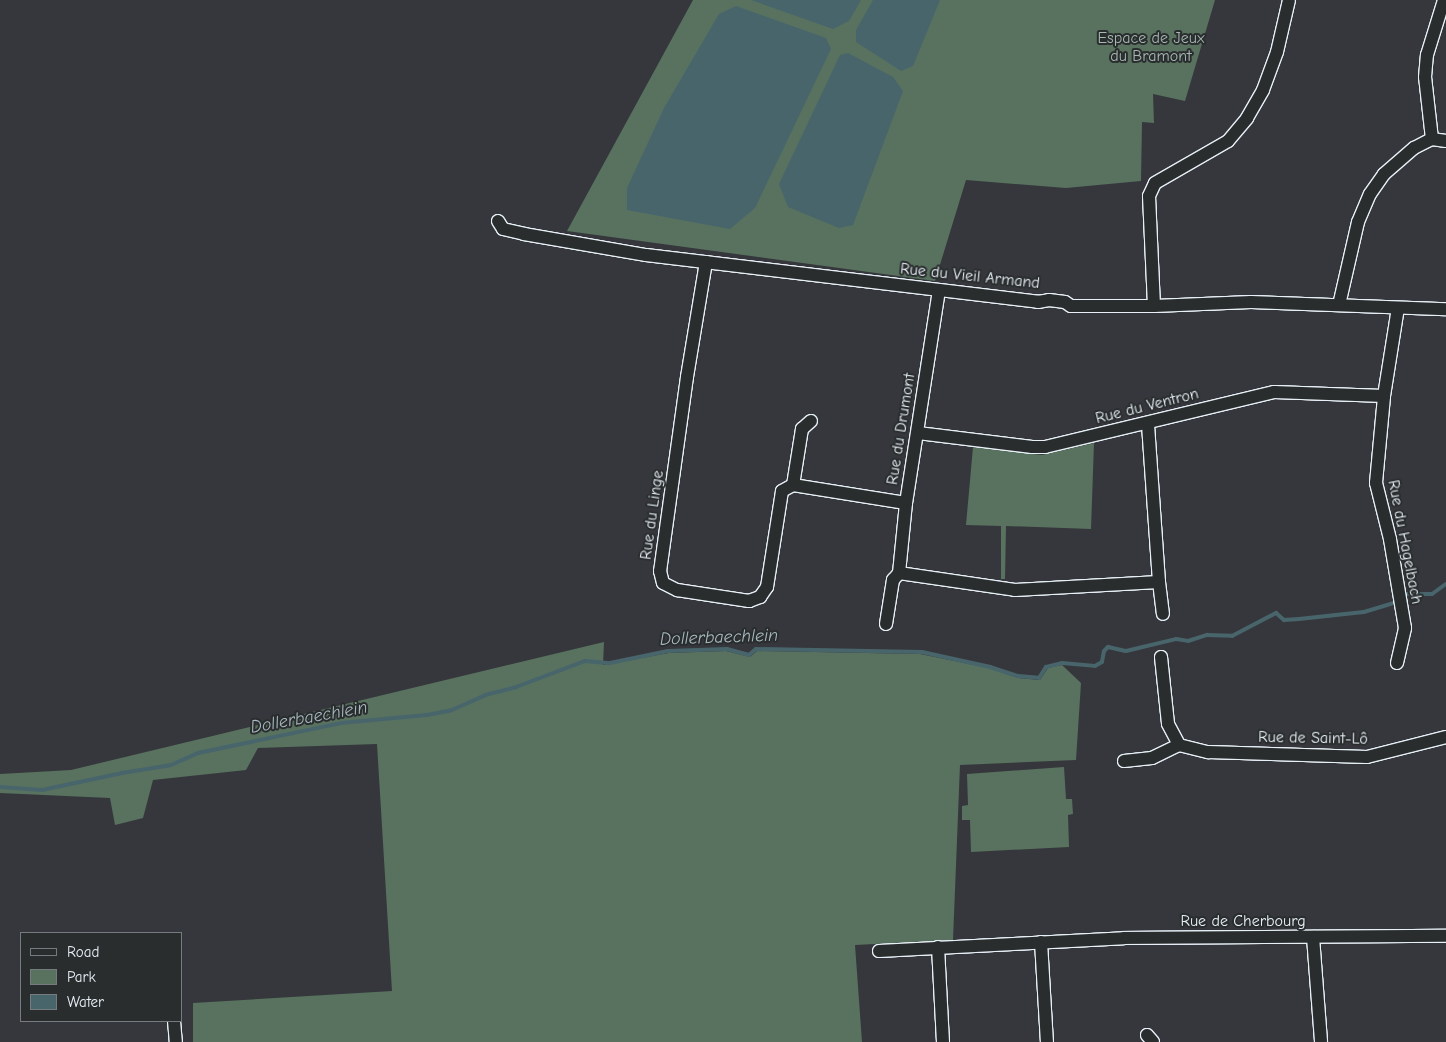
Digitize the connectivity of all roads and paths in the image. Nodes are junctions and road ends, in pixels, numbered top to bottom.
1 (1289, 0) edge
2 (1444, 0) edge
3 (1432, 138) junction
4 (1446, 141) edge
5 (498, 221) dead end
6 (706, 262) junction
7 (939, 290) junction
8 (1339, 305) junction
9 (1154, 306) junction
10 (1398, 308) junction
11 (1446, 309) edge
12 (1384, 396) junction
13 (811, 422) dead end
14 (1148, 423) junction
15 (918, 433) junction
16 (793, 485) junction
17 (906, 503) junction
18 (899, 573) junction
19 (1159, 582) junction
20 (1163, 614) dead end
21 (886, 624) dead end
22 (1161, 657) dead end
23 (1397, 663) dead end
24 (1446, 737) edge
25 (1179, 745) junction
26 (1124, 761) dead end
27 (1446, 936) edge
28 (1313, 937) junction
29 (1041, 942) junction
30 (938, 948) junction
31 (878, 951) dead end
32 (174, 1022) edge
33 (176, 1042) edge
34 (943, 1042) edge
35 (1047, 1042) edge
36 (1321, 1042) edge

1 - 9 street
2 - 3 street
3 - 4 street
3 - 8 street
5 - 6 street, Rue du Vieil Armand
6 - 7 street, Rue du Vieil Armand
6 - 16 street, Rue du Linge
7 - 9 street, Rue du Vieil Armand
7 - 15 street, Rue du Drumont
8 - 9 street, Rue du Vieil Armand
8 - 10 street, Rue du Vieil Armand
10 - 11 street, Rue du Vieil Armand
10 - 12 street, Rue du Hagelbach
12 - 14 street, Rue du Ventron
12 - 23 street, Rue du Hagelbach
13 - 16 street, Rue du Linge
14 - 15 street, Rue du Ventron
14 - 19 street
15 - 17 street, Rue du Drumont
16 - 17 street
17 - 18 street, Rue du Drumont
18 - 19 street
18 - 21 street, Rue du Drumont
19 - 20 street
22 - 25 street
24 - 25 street, Rue de Saint-Lô
25 - 26 street
27 - 28 street, Rue de Cherbourg
28 - 29 street, Rue de Cherbourg
28 - 36 street
29 - 30 street, Rue de Cherbourg
29 - 35 street
30 - 31 street, Rue de Cherbourg
30 - 34 street
32 - 33 street

